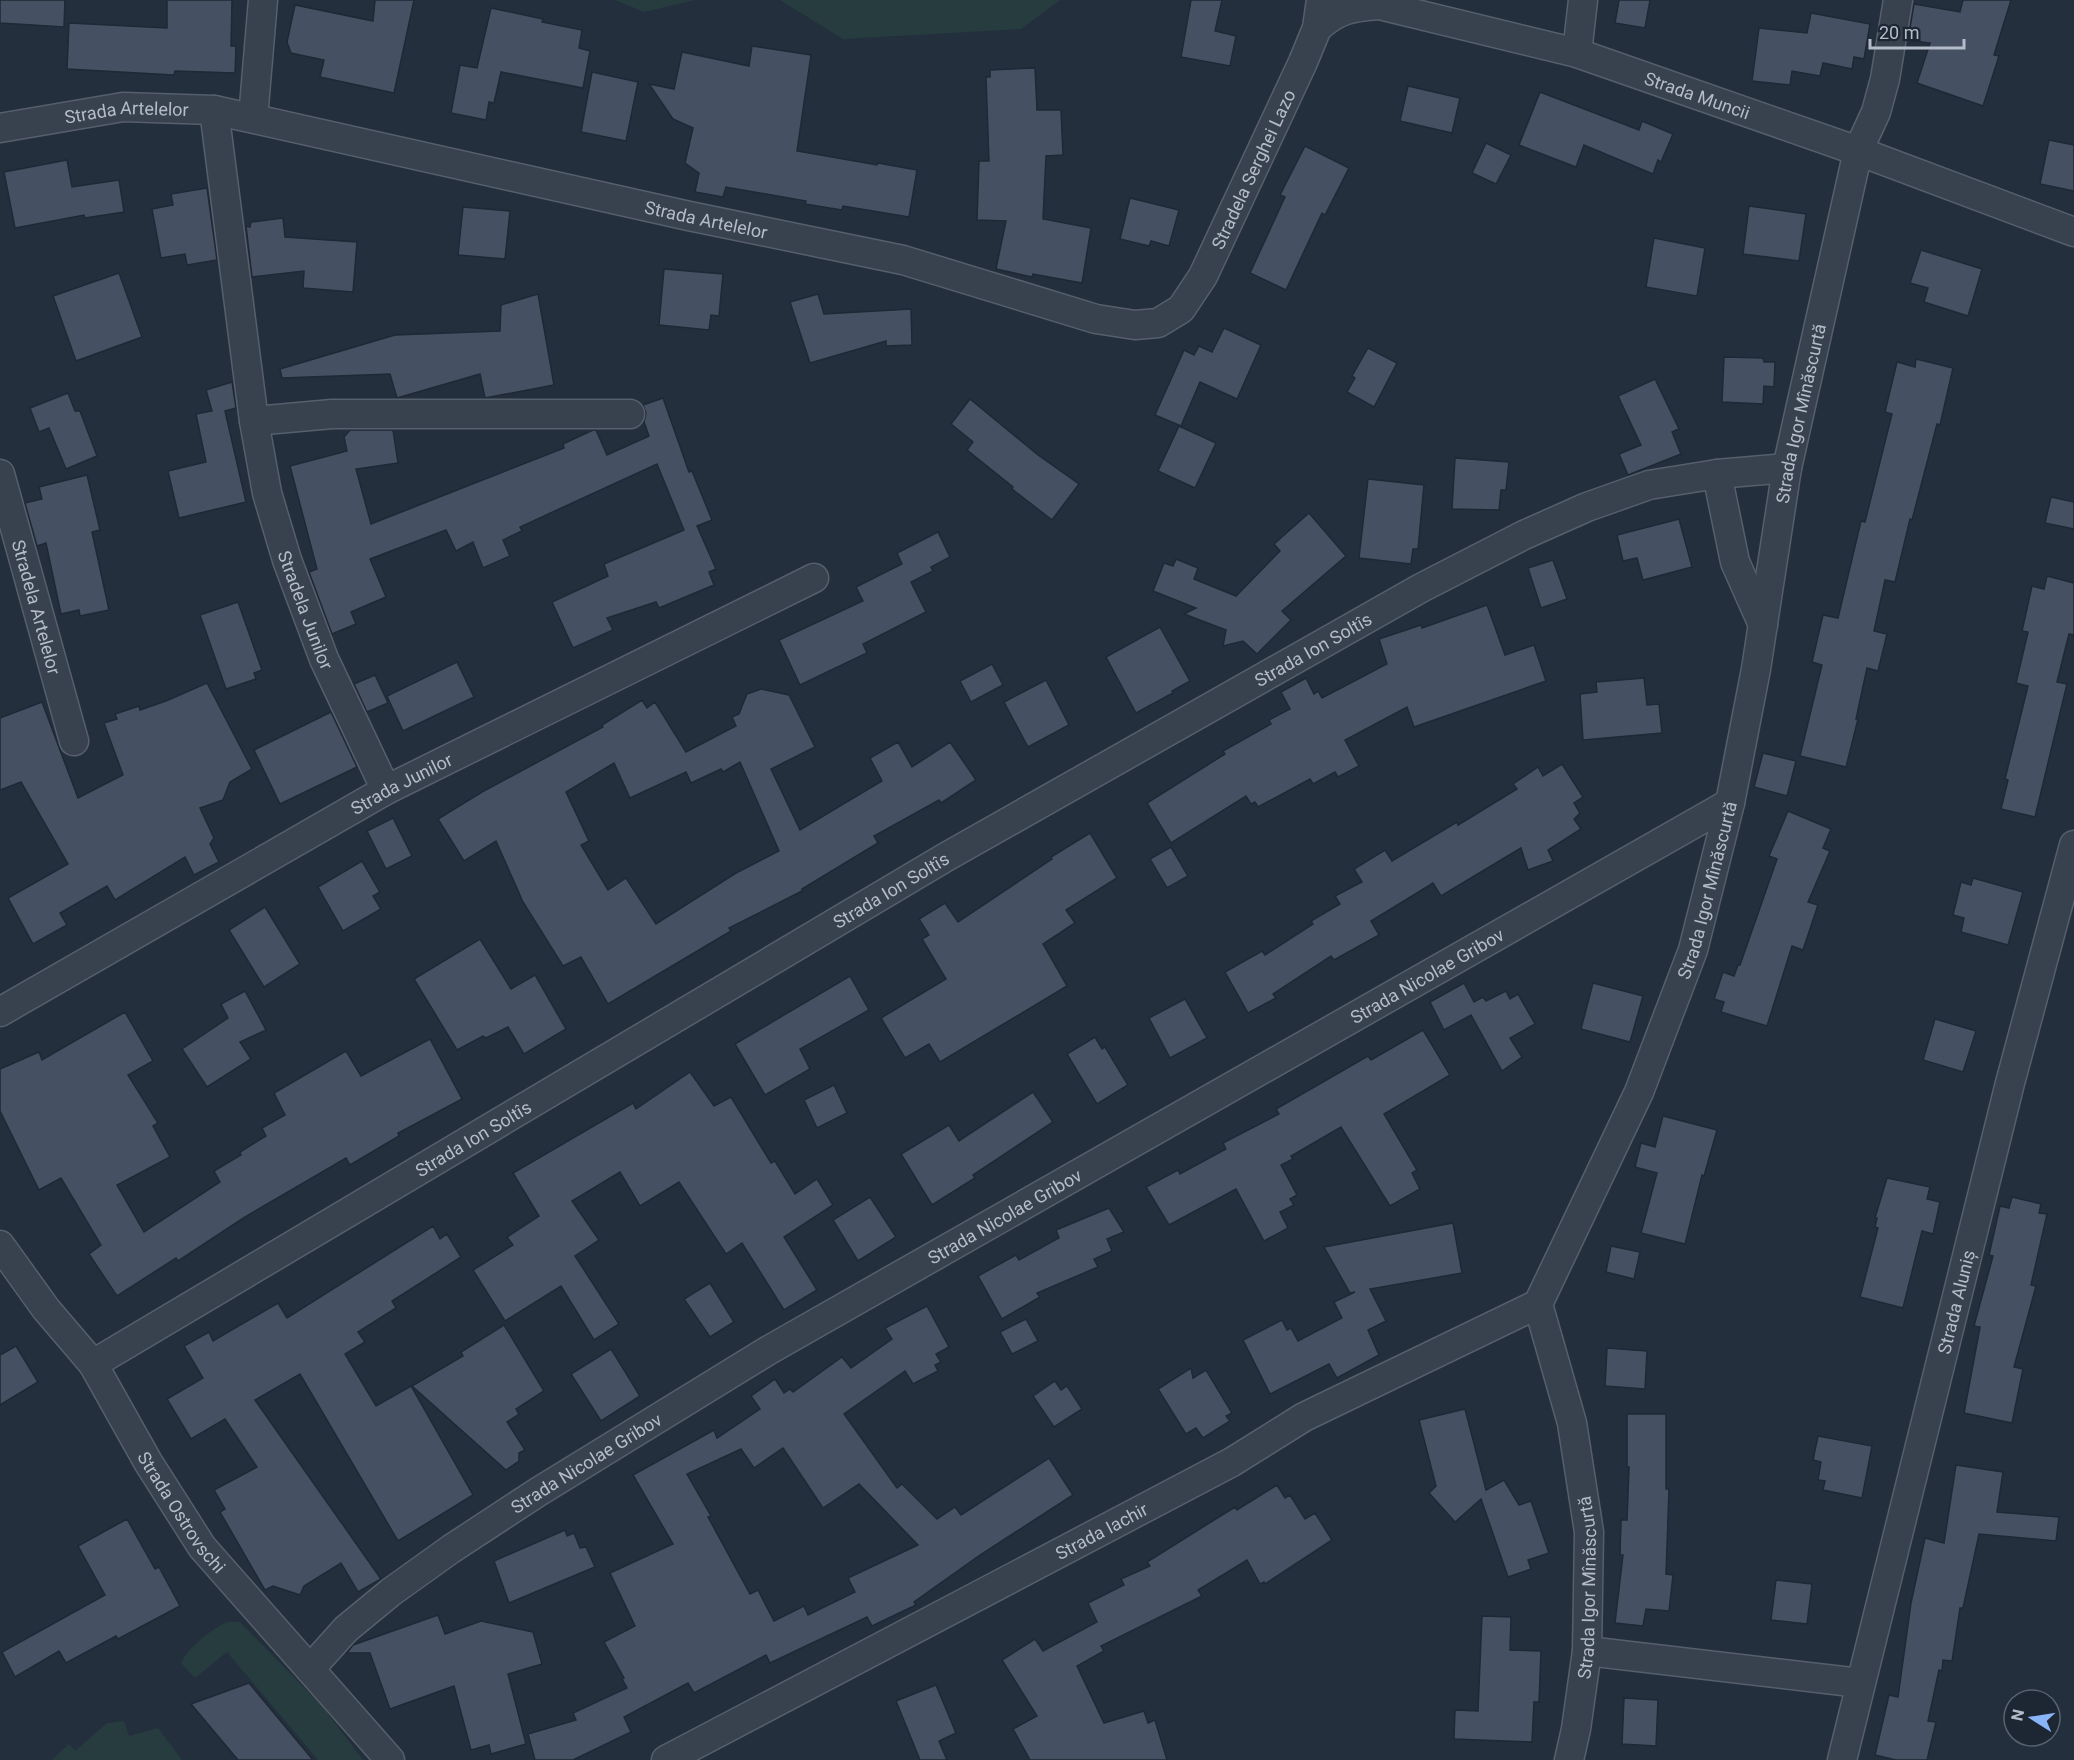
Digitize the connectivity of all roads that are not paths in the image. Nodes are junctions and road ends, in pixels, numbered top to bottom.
1 (263, 0) edge
2 (1321, 0) edge
3 (1583, 0) edge
4 (1898, 0) edge
5 (1317, 28) junction
6 (1577, 53) junction
7 (214, 110) junction
8 (253, 118) junction
9 (0, 128) edge
10 (1858, 151) junction
11 (2074, 232) edge
12 (1158, 323) joint
13 (630, 414) dead end
14 (254, 421) junction
15 (1787, 468) junction
16 (0, 474) edge
17 (1717, 474) junction
18 (814, 578) dead end
19 (1763, 625) junction
20 (74, 741) dead end
21 (386, 790) junction
22 (1730, 803) junction
23 (2074, 845) edge
24 (0, 1012) edge
25 (0, 1245) edge
26 (1538, 1304) junction
27 (93, 1364) junction
28 (1587, 1651) junction
29 (310, 1669) junction
30 (1860, 1683) junction
31 (390, 1760) edge
32 (666, 1760) edge
33 (1569, 1760) edge
34 (1842, 1760) edge

1 - 8 street
2 - 5 street, Stradela Serghei Lazo
3 - 6 street
4 - 10 street, Strada Igor Mînăscurtă
5 - 6 street, Strada Muncii
5 - 12 street, Stradela Serghei Lazo
6 - 10 street, Strada Muncii
7 - 8 street, Strada Artelelor
7 - 9 street, Strada Artelelor
7 - 14 street, Stradela Junilor
8 - 12 street, Strada Artelelor
10 - 11 street, Strada Muncii
10 - 15 street, Strada Igor Mînăscurtă
13 - 14 street
14 - 21 street, Stradela Junilor
15 - 17 street, Strada Ion Soltîs
15 - 19 street, Strada Igor Mînăscurtă
16 - 20 street, Stradela Artelelor
17 - 19 street
17 - 27 street, Strada Ion Soltîs
18 - 21 street, Strada Junilor
19 - 22 street, Strada Igor Mînăscurtă
21 - 24 street, Strada Junilor
22 - 26 street, Strada Igor Mînăscurtă
22 - 29 street, Strada Nicolae Gribov
23 - 30 street, Strada Aluniș
25 - 27 street, Strada Ostrovschi
26 - 28 street, Strada Igor Mînăscurtă
26 - 32 street, Strada Iachir
27 - 29 street, Strada Ostrovschi
28 - 30 street
28 - 33 street, Strada Igor Mînăscurtă
29 - 31 street, Strada Ostrovschi
30 - 34 street, Strada Aluniș

